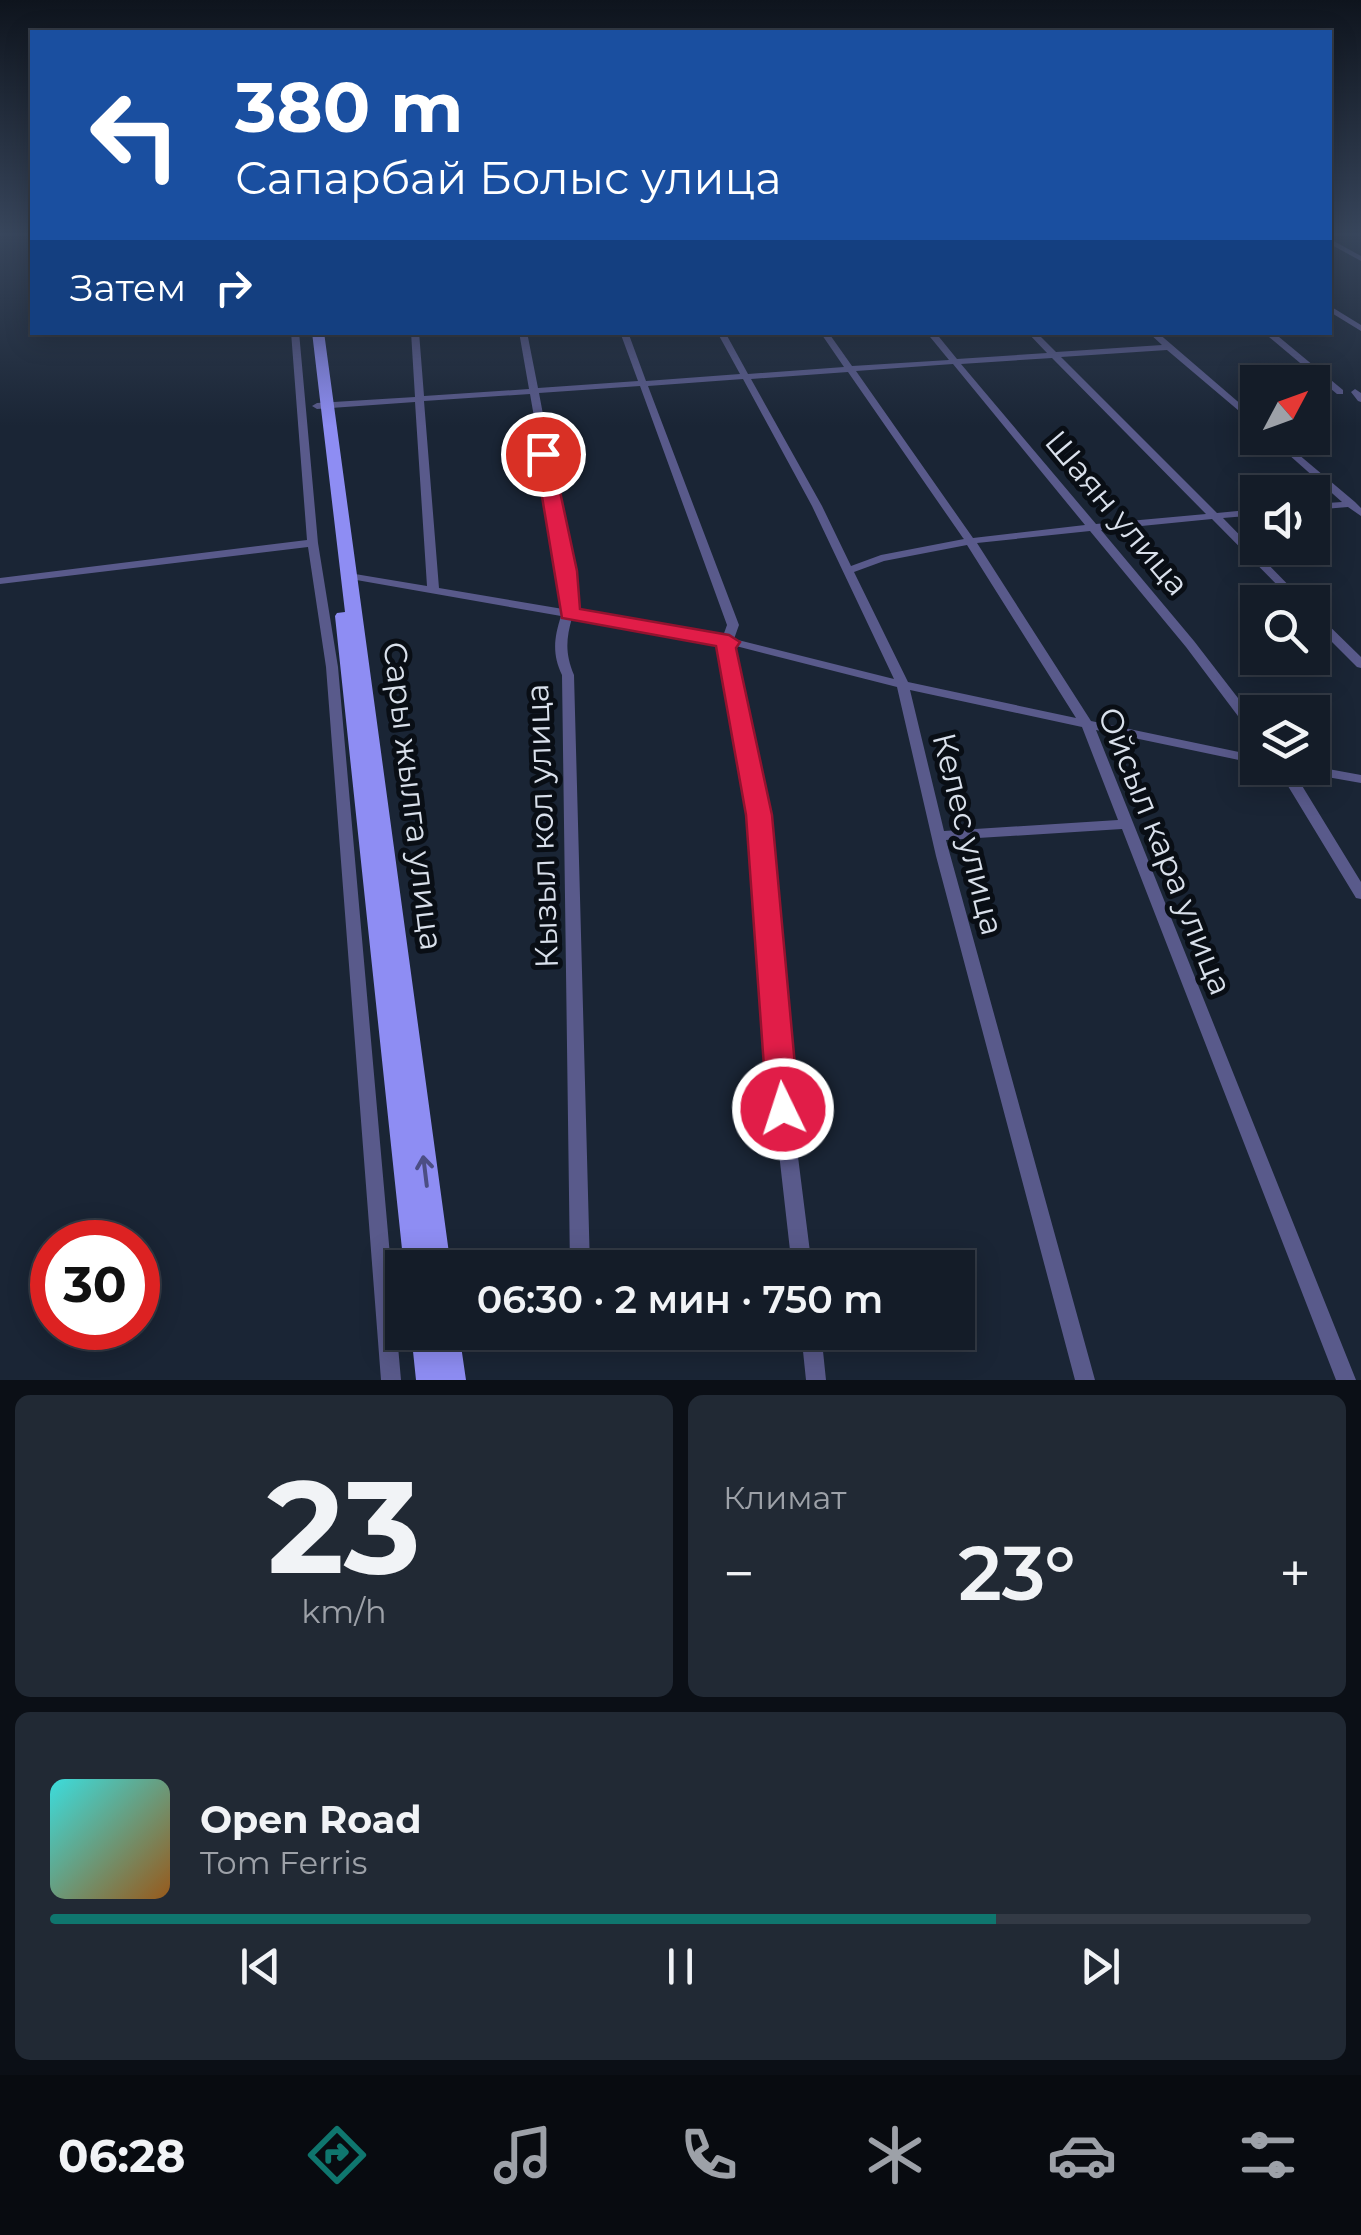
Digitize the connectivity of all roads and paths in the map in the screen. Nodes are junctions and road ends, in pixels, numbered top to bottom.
1 (1332, 309) edge
2 (1361, 329) edge
3 (294, 335) edge
4 (309, 335) edge
5 (318, 335) edge
6 (414, 335) edge
7 (524, 335) edge
8 (625, 335) edge
9 (722, 335) edge
10 (826, 335) edge
11 (933, 335) edge
12 (1035, 335) edge
13 (1155, 335) edge
14 (1271, 335) edge
15 (1168, 347) junction
16 (1054, 356) junction
17 (956, 363) junction
18 (852, 370) junction
19 (744, 377) junction
20 (643, 384) junction
21 (535, 392) junction
22 (1340, 392) dead end
23 (420, 400) junction
24 (322, 406) junction
25 (1240, 409) edge
26 (1294, 455) edge
27 (1351, 504) junction
28 (1330, 506) edge
29 (1240, 513) edge
30 (1361, 513) edge
31 (1212, 515) junction
32 (1091, 526) junction
33 (970, 541) junction
34 (313, 542) junction
35 (848, 571) junction
36 (349, 576) junction
37 (0, 581) edge
38 (1283, 585) edge
39 (433, 590) junction
40 (570, 613) junction
41 (1330, 633) edge
42 (729, 642) junction
43 (1361, 664) edge
44 (904, 685) junction
45 (1240, 710) edge
46 (1088, 726) junction
47 (1240, 756) edge
48 (1330, 774) edge
49 (1361, 779) edge
50 (1294, 785) edge
51 (1126, 824) junction
52 (938, 836) junction
53 (1361, 894) edge
54 (416, 1250) edge
55 (435, 1250) edge
56 (580, 1250) edge
57 (800, 1250) edge
58 (427, 1350) edge
59 (447, 1350) edge
60 (812, 1350) edge
61 (391, 1380) edge
62 (431, 1380) edge
63 (451, 1380) edge
64 (816, 1380) edge
65 (1085, 1380) edge
66 (1346, 1380) edge

1 - 2 street
3 - 34 street
4 - 24 main road, Сары жылга улица
5 - 24 main road, Сары жылга улица
6 - 23 street
7 - 21 street, Кызыл кол улица
8 - 20 street
9 - 19 street, Келес улица
10 - 18 street, Ойсыл кара улица
11 - 17 street, Шаян улица
12 - 16 street
13 - 15 street
14 - 22 street
15 - 16 street
15 - 25 street
16 - 17 street
16 - 31 street
17 - 18 street
17 - 32 street, Шаян улица
18 - 19 street
18 - 33 street, Ойсыл кара улица
19 - 20 street
19 - 35 street, Келес улица
20 - 21 street
20 - 42 street
21 - 23 street
21 - 40 street, Кызыл кол улица
23 - 24 street
23 - 39 street
24 - 36 main road, Сары жылга улица
24 - 54 main road, Сары жылга улица
26 - 27 street
27 - 28 street
27 - 30 street
29 - 31 street
31 - 32 street
31 - 38 street
32 - 33 street
32 - 45 street, Шаян улица
33 - 35 street
33 - 46 street, Ойсыл кара улица
34 - 37 street
34 - 61 street
35 - 44 street, Келес улица
36 - 39 street
55 -> 36 main road, Сары жылга улица
39 - 40 street
40 - 42 street
40 - 56 street, Кызыл кол улица
41 - 43 street
42 - 44 street
42 - 57 street
44 - 46 street
44 - 52 street, Келес улица
46 - 47 street
46 - 51 street, Ойсыл кара улица
48 - 49 street
50 - 53 street
51 - 52 street
51 - 66 street, Ойсыл кара улица
52 - 65 street, Келес улица
58 - 62 main road
59 - 63 main road
60 - 64 street

